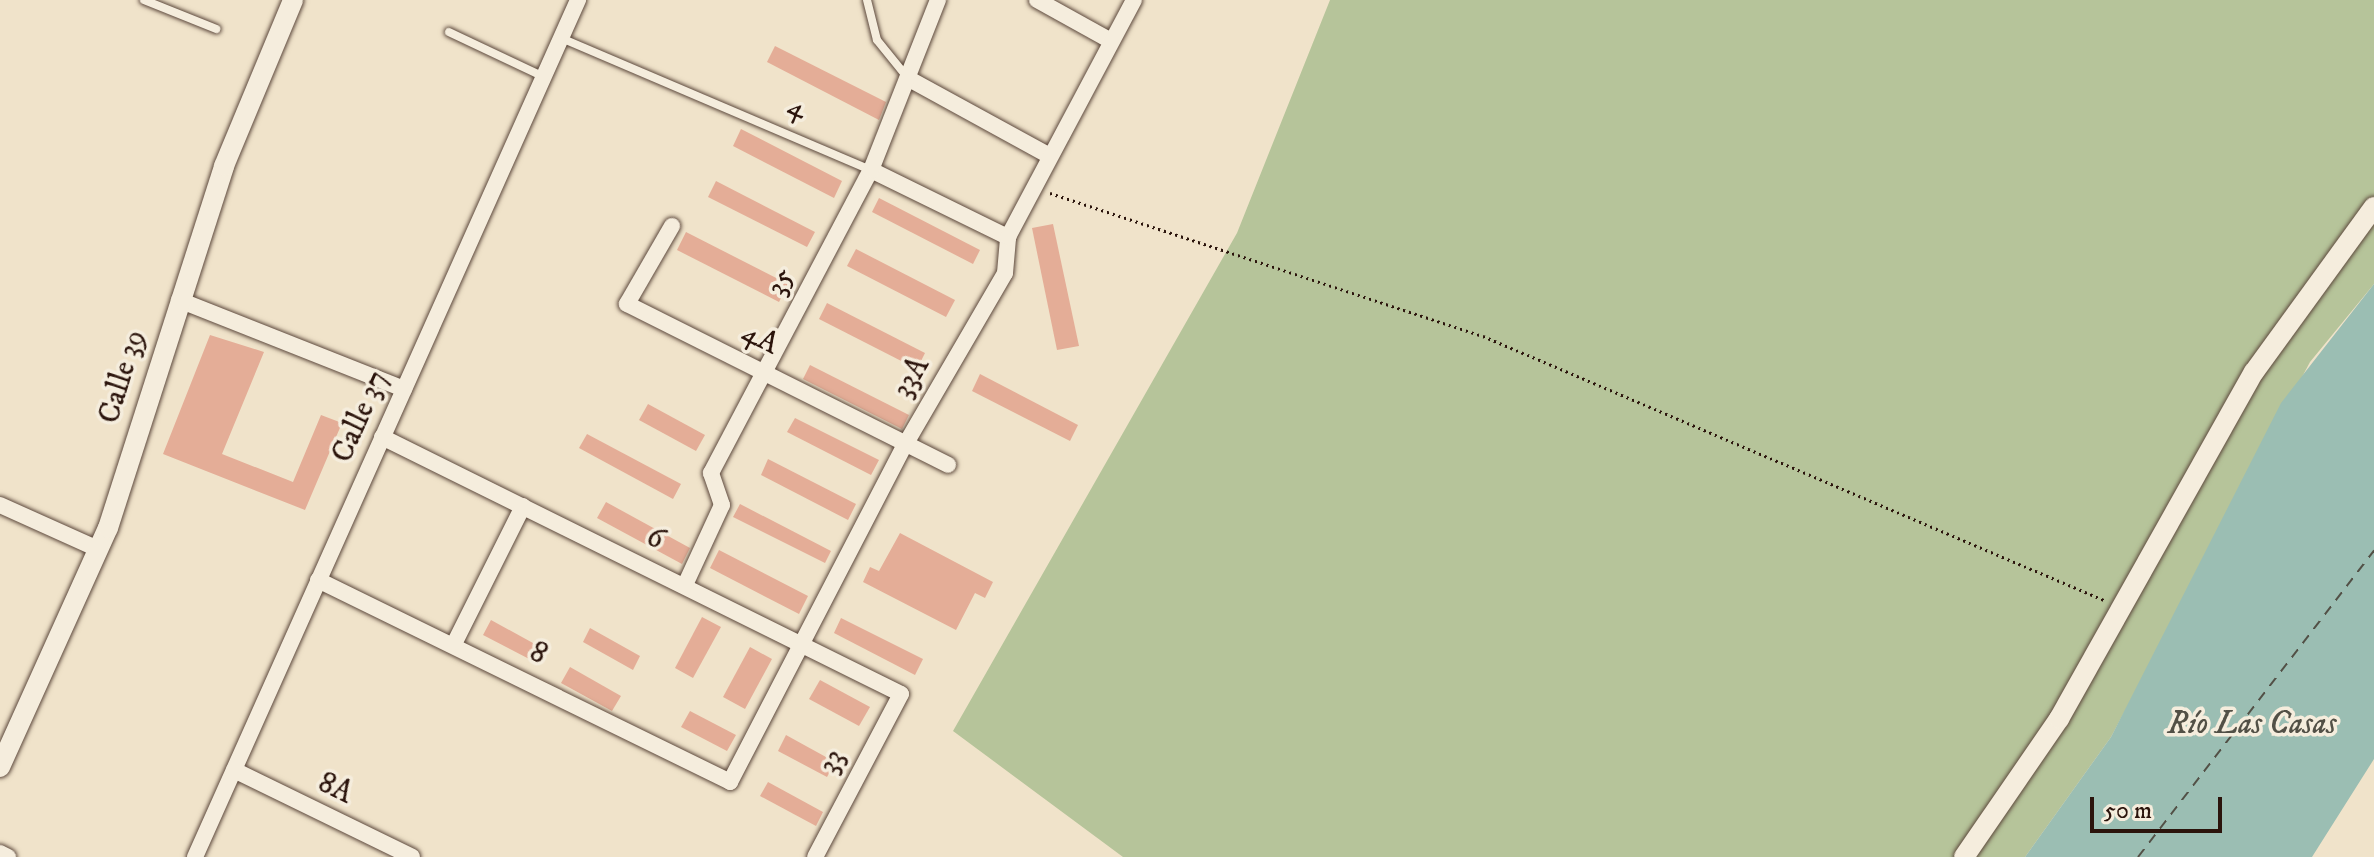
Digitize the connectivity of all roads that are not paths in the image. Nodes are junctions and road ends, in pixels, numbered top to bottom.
1 (144, 0) edge
2 (293, 0) edge
3 (578, 0) edge
4 (867, 0) edge
5 (938, 0) edge
6 (1037, 0) edge
7 (1134, 0) edge
8 (216, 29) dead end
9 (449, 32) dead end
10 (561, 38) junction
11 (1111, 41) junction
12 (544, 77) junction
13 (911, 80) junction
14 (1050, 156) junction
15 (871, 170) junction
16 (2374, 207) edge
17 (672, 226) dead end
18 (1008, 237) junction
19 (179, 300) junction
20 (765, 372) junction
21 (404, 389) junction
22 (382, 437) junction
23 (905, 445) junction
24 (948, 465) dead end
25 (0, 505) edge
26 (523, 506) junction
27 (98, 549) junction
28 (318, 580) junction
29 (685, 585) junction
30 (455, 642) junction
31 (801, 642) junction
32 (901, 694) joint
33 (0, 767) edge
34 (234, 770) junction
35 (730, 782) joint
36 (0, 853) edge
37 (8, 857) edge
38 (195, 857) edge
39 (412, 857) edge
40 (815, 857) edge
41 (1964, 857) edge

1 - 8 lane
2 - 19 street, Calle 39
3 - 10 street, Calle 37
4 - 13 lane
5 - 13 street, 35
6 - 11 street
7 - 11 street, 33A
9 - 12 lane
10 - 12 street, Calle 37
10 - 15 lane, 4
11 - 14 street, 33A
12 - 21 street, Calle 37
13 - 14 street
13 - 15 street, 35
14 - 18 street, 33A
15 - 18 street, 4
15 - 20 street, 35
16 - 41 street
17 - 20 street, 4A
18 - 23 street, 33A
19 - 21 street
19 - 27 street, Calle 39
20 - 23 street, 4A
20 - 29 street, 35
21 - 22 street, Calle 37
22 - 26 street, 6
22 - 28 street, Calle 37
23 - 24 street, 4A
23 - 31 street, 33A
25 - 27 street
26 - 29 street, 6
26 - 30 street
27 - 33 street, Calle 39
28 - 30 street, 8
28 - 34 street, Calle 37
29 - 31 street, 6
30 - 35 street, 8
31 - 32 street, 6
31 - 35 street, 33A
32 - 40 street, 33
34 - 38 street, Calle 37
34 - 39 street, 8A
36 - 37 street

